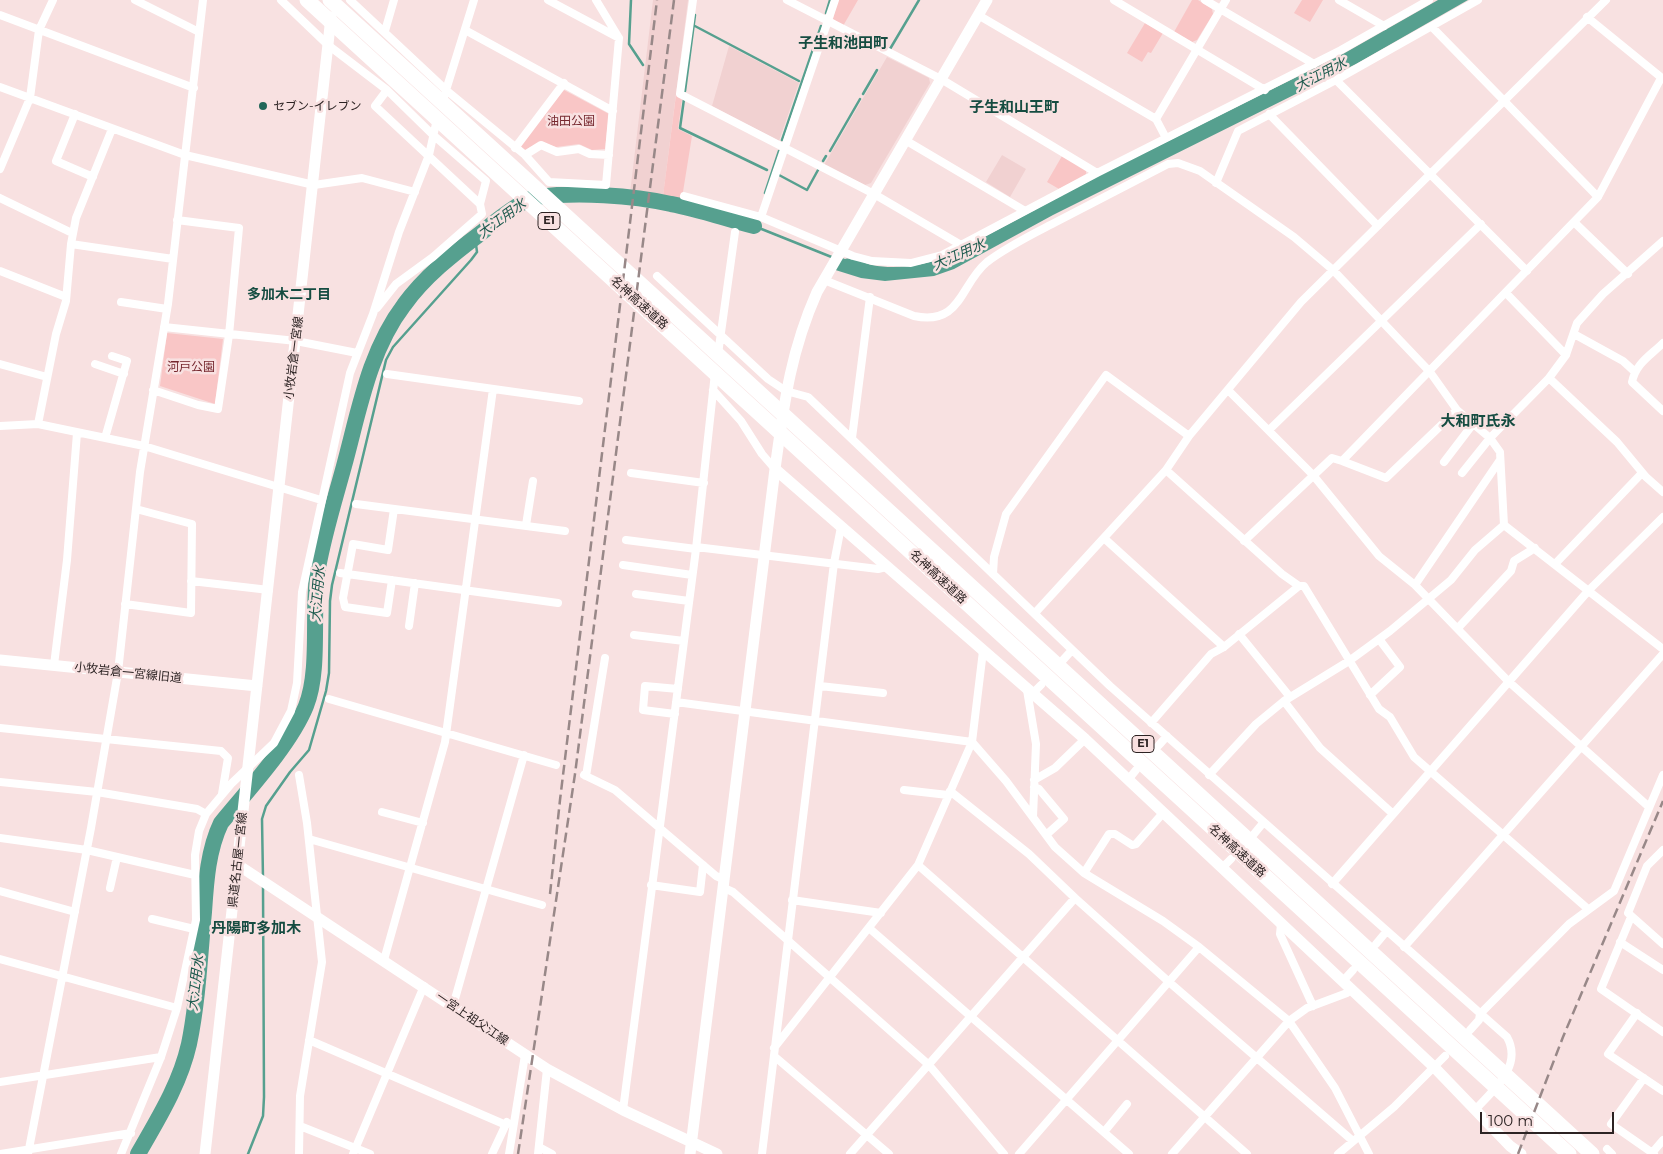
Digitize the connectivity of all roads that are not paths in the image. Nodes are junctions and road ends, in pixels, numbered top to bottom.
1 (53, 0) edge
2 (135, 0) edge
3 (203, 0) edge
4 (281, 0) edge
5 (306, 0) edge
6 (332, 0) edge
7 (350, 0) edge
8 (394, 0) edge
9 (474, 0) edge
10 (548, 0) edge
11 (596, 0) edge
12 (693, 0) edge
13 (787, 0) edge
14 (835, 0) edge
15 (987, 0) edge
16 (1114, 0) edge
17 (1205, 0) edge
18 (1226, 0) edge
19 (1339, 0) edge
20 (1430, 0) edge
21 (1478, 0) edge
22 (1603, 1) edge
23 (1420, 2) edge
24 (1220, 9) junction
25 (0, 15) edge
26 (978, 15) junction
27 (1587, 17) junction
28 (828, 22) junction
29 (1384, 26) junction
30 (1432, 27) junction
31 (39, 30) junction
32 (465, 30) junction
33 (385, 31) junction
34 (199, 32) junction
35 (619, 38) junction
36 (328, 45) junction
37 (1197, 49) junction
38 (1314, 64) junction
39 (941, 79) junction
40 (1662, 79) edge
41 (1336, 80) junction
42 (564, 83) junction
43 (0, 87) edge
44 (194, 88) junction
45 (387, 90) junction
46 (446, 90) junction
47 (1265, 90) junction
48 (30, 98) junction
49 (1504, 100) junction
50 (613, 111) junction
51 (75, 114) junction
52 (1269, 114) junction
53 (1156, 119) junction
54 (112, 129) junction
55 (432, 134) junction
56 (1166, 138) junction
57 (905, 140) junction
58 (515, 148) junction
59 (785, 148) junction
60 (185, 155) junction
61 (525, 155) junction
62 (609, 155) junction
63 (429, 156) junction
64 (0, 169) edge
65 (1097, 173) junction
66 (1431, 173) junction
67 (93, 177) junction
68 (1216, 183) junction
69 (314, 185) junction
70 (415, 192) junction
71 (874, 194) junction
72 (684, 196) dead end
73 (1598, 197) junction
74 (0, 198) edge
75 (480, 204) junction
76 (1026, 211) junction
77 (761, 217) junction
78 (177, 220) junction
79 (1575, 223) junction
80 (1481, 224) junction
81 (1378, 226) junction
82 (735, 232) dead end
83 (72, 233) junction
84 (1663, 241) edge
85 (71, 244) junction
86 (961, 245) junction
87 (840, 252) junction
88 (173, 259) junction
89 (1333, 270) junction
90 (0, 271) edge
91 (1527, 271) junction
92 (1628, 274) junction
93 (657, 276) dead end
94 (824, 280) junction
95 (1506, 293) junction
96 (66, 297) junction
97 (870, 298) junction
98 (121, 302) dead end
99 (167, 309) junction
100 (373, 314) junction
101 (1381, 320) junction
102 (164, 327) junction
103 (1574, 334) junction
104 (229, 335) junction
105 (721, 336) junction
106 (296, 341) junction
107 (1663, 343) edge
108 (1660, 352) edge
109 (357, 353) junction
110 (1566, 355) junction
111 (112, 356) dead end
112 (0, 364) edge
113 (95, 364) dead end
114 (1634, 371) junction
115 (1430, 372) junction
116 (124, 374) junction
117 (387, 374) dead end
118 (47, 377) junction
119 (1549, 378) junction
120 (493, 389) junction
121 (153, 390) junction
122 (713, 390) junction
123 (1228, 390) junction
124 (786, 391) junction
125 (579, 401) dead end
126 (1457, 410) junction
127 (1663, 411) edge
128 (38, 424) junction
129 (1473, 424) junction
130 (0, 426) edge
131 (1269, 430) junction
132 (78, 433) junction
133 (1189, 436) junction
134 (105, 438) junction
135 (852, 438) junction
136 (1490, 438) junction
137 (144, 446) junction
138 (1500, 460) junction
139 (1342, 461) junction
140 (1444, 462) dead end
141 (775, 469) junction
142 (1166, 470) junction
143 (631, 473) dead end
144 (1462, 473) dead end
145 (1642, 473) junction
146 (1313, 475) junction
147 (533, 481) dead end
148 (704, 483) junction
149 (279, 485) junction
150 (1663, 492) edge
151 (321, 500) junction
152 (356, 504) dead end
153 (136, 509) junction
154 (394, 510) junction
155 (1663, 517) edge
156 (476, 520) junction
157 (526, 525) junction
158 (1504, 525) junction
159 (840, 527) junction
160 (565, 531) dead end
161 (1105, 539) junction
162 (626, 540) dead end
163 (1244, 541) junction
164 (696, 548) junction
165 (1535, 548) junction
166 (764, 555) junction
167 (834, 563) junction
168 (623, 564) dead end
169 (1555, 564) junction
170 (886, 567) junction
171 (343, 573) junction
172 (993, 574) junction
173 (692, 575) junction
174 (392, 580) junction
175 (191, 581) junction
176 (414, 583) junction
177 (1415, 585) junction
178 (1299, 586) junction
179 (269, 590) junction
180 (466, 590) junction
181 (1589, 590) junction
182 (636, 594) dead end
183 (1428, 598) junction
184 (689, 602) junction
185 (558, 603) dead end
186 (125, 604) junction
187 (1035, 613) junction
188 (409, 626) dead end
189 (1458, 628) junction
190 (1239, 634) junction
191 (634, 635) dead end
192 (1379, 639) junction
193 (684, 641) junction
194 (1224, 647) junction
195 (1663, 649) edge
196 (1072, 650) junction
197 (983, 651) junction
198 (1663, 654) edge
199 (605, 658) dead end
200 (0, 660) edge
201 (1063, 660) dead end
202 (1349, 661) junction
203 (54, 665) junction
204 (118, 672) junction
205 (1508, 682) junction
206 (1040, 685) dead end
207 (257, 686) junction
208 (820, 686) junction
209 (678, 689) junction
210 (883, 692) dead end
211 (1030, 692) junction
212 (1370, 695) junction
213 (329, 699) dead end
214 (1287, 699) junction
215 (676, 702) junction
216 (744, 713) junction
217 (675, 714) junction
218 (816, 720) junction
219 (1151, 722) junction
220 (0, 728) edge
221 (447, 732) junction
222 (1167, 736) junction
223 (107, 739) junction
224 (1085, 739) junction
225 (972, 742) junction
226 (1158, 746) dead end
227 (1582, 746) junction
228 (524, 755) junction
229 (556, 765) dead end
230 (1136, 770) dead end
231 (248, 771) junction
232 (1429, 771) junction
233 (1210, 774) junction
234 (298, 775) dead end
235 (1663, 775) edge
236 (1128, 780) junction
237 (0, 782) edge
238 (1034, 784) junction
239 (904, 790) dead end
240 (97, 792) junction
241 (949, 793) junction
242 (221, 796) junction
243 (1650, 807) junction
244 (382, 812) dead end
245 (1392, 812) junction
246 (1163, 813) junction
247 (206, 814) junction
248 (1033, 817) junction
249 (423, 823) junction
250 (1263, 823) junction
251 (660, 828) junction
252 (1254, 834) dead end
253 (1504, 834) junction
254 (1046, 835) junction
255 (0, 838) edge
256 (308, 839) junction
257 (87, 850) junction
258 (1663, 850) edge
259 (117, 857) junction
260 (1231, 859) dead end
261 (238, 865) junction
262 (703, 865) junction
263 (918, 865) junction
264 (410, 868) junction
265 (1222, 868) junction
266 (1084, 873) junction
267 (195, 876) junction
268 (725, 884) junction
269 (1332, 884) junction
270 (651, 885) junction
271 (110, 888) dead end
272 (486, 889) junction
273 (0, 891) edge
274 (1075, 898) junction
275 (792, 900) junction
276 (542, 905) dead end
277 (1588, 909) junction
278 (75, 912) junction
279 (881, 913) junction
280 (317, 916) junction
281 (1630, 917) junction
282 (152, 919) dead end
283 (1282, 924) junction
284 (869, 928) junction
285 (194, 929) junction
286 (1386, 932) junction
287 (787, 939) junction
288 (1620, 942) junction
289 (1376, 944) dead end
290 (1663, 944) edge
291 (1199, 947) junction
292 (1404, 947) junction
293 (1022, 957) junction
294 (0, 959) edge
295 (384, 960) junction
296 (1353, 970) dead end
297 (1663, 970) edge
298 (63, 977) junction
299 (831, 977) junction
300 (1169, 982) junction
301 (1347, 985) junction
302 (424, 986) junction
303 (453, 1006) junction
304 (1313, 1006) junction
305 (177, 1008) junction
306 (1637, 1013) junction
307 (1480, 1014) junction
308 (970, 1016) junction
309 (1288, 1021) junction
310 (1470, 1030) dead end
311 (1663, 1032) edge
312 (309, 1040) junction
313 (1117, 1041) junction
314 (774, 1052) junction
315 (525, 1055) junction
316 (1445, 1056) dead end
317 (161, 1057) junction
318 (1256, 1057) junction
319 (929, 1065) junction
320 (1434, 1067) junction
321 (547, 1069) junction
322 (387, 1072) junction
323 (45, 1074) junction
324 (1644, 1078) junction
325 (0, 1082) edge
326 (1663, 1091) edge
327 (1066, 1101) junction
328 (1127, 1104) dead end
329 (1476, 1109) junction
330 (515, 1110) junction
331 (623, 1110) junction
332 (1205, 1117) junction
333 (506, 1124) junction
334 (300, 1126) junction
335 (1104, 1132) junction
336 (131, 1133) junction
337 (867, 1135) junction
338 (1357, 1139) junction
339 (1663, 1140) edge
340 (692, 1142) junction
341 (1509, 1150) edge
342 (355, 1151) edge
343 (538, 1151) edge
344 (29, 1152) edge
345 (0, 1154) edge
346 (121, 1154) edge
347 (205, 1154) edge
348 (299, 1154) edge
349 (370, 1154) edge
350 (492, 1154) edge
351 (509, 1154) edge
352 (552, 1154) edge
353 (690, 1154) edge
354 (717, 1154) edge
355 (762, 1154) edge
356 (850, 1154) edge
357 (889, 1154) edge
358 (1004, 1154) edge
359 (1019, 1154) edge
360 (1129, 1154) edge
361 (1172, 1154) edge
362 (1247, 1154) edge
363 (1338, 1154) edge
364 (1370, 1154) edge
365 (1521, 1154) edge
366 (1569, 1154) edge
367 (1592, 1154) edge
368 (1653, 1154) edge

1 - 31 street
2 - 34 street
3 - 34 street
4 - 36 street
5 - 366 highway, 名神高速道路 / E1
6 - 36 street, 小牧岩倉一宮線
6 - 367 highway, 名神高速道路 / E1
7 - 33 street
8 - 33 street
9 - 32 street
10 - 35 street
11 - 35 street
12 - 59 street
13 - 28 street
14 - 28 street
15 - 26 street
16 - 37 street
17 - 24 street
18 - 24 street
19 - 29 street
20 - 23 street
21 - 30 street
22 - 27 street
23 - 29 street
24 - 37 street
24 - 38 street
25 - 31 street
26 - 39 street
26 - 53 street
27 - 40 street
27 - 49 street
28 - 39 street
28 - 59 street
29 - 38 street
30 - 41 street
30 - 49 street
31 - 44 street
31 - 48 street
32 - 42 street
32 - 46 street
33 - 46 street
34 - 44 street
35 - 50 street
36 - 45 street
36 - 69 street, 小牧岩倉一宮線
37 - 47 street
37 - 53 street
38 - 47 street
39 - 57 street
39 - 65 street
40 - 73 street
41 - 52 street
41 - 66 street
42 - 50 street
42 - 58 street
43 - 48 street
44 - 60 street
45 - 55 street
45 - 63 street
46 - 55 street
46 - 58 street
47 - 56 street
48 - 51 street
48 - 64 street
49 - 66 street
49 - 73 street
50 - 62 street
51 - 54 street
51 - 67 street
52 - 68 street
52 - 81 street
53 - 56 street
54 - 60 street
54 - 67 street
55 - 63 street
55 - 75 street
56 - 65 street
57 - 71 street
57 - 76 street
58 - 61 street
59 - 71 street
59 - 77 street
60 - 69 street
60 - 78 street
61 - 62 street
61 - 62 street
63 - 70 street
63 - 75 street
65 - 76 street
66 - 80 street
66 - 81 street
67 - 83 street
68 - 89 street
68 - 97 street
69 - 70 street
69 - 106 street, 小牧岩倉一宮線
70 - 100 street
71 - 86 street
71 - 87 street
72 - 77 street
73 - 79 street
74 - 83 street
75 - 100 street
76 - 86 street
77 - 87 street
78 - 88 street
78 - 104 street
79 - 91 street
79 - 92 street
80 - 91 street
80 - 101 street
81 - 89 street
82 - 105 street
83 - 85 street
84 - 92 street
85 - 88 street
85 - 96 street
86 - 87 street
87 - 94 street
88 - 99 street
89 - 101 street
89 - 123 street
90 - 96 street
91 - 95 street
92 - 103 street
93 - 105 street
94 - 97 street
94 - 124 street
95 - 110 street
95 - 115 street
96 - 118 street
97 - 135 street
98 - 99 street
99 - 102 street
100 - 109 street
101 - 115 street
101 - 131 street
102 - 104 street
102 - 121 street
103 - 110 street
103 - 114 street
104 - 106 street
104 - 121 street
105 - 122 street
105 - 124 street
106 - 109 street
106 - 149 street, 小牧岩倉一宮線
107 - 108 street
108 - 114 street
109 - 151 street
110 - 119 street
111 - 116 street
112 - 118 street
113 - 116 street
114 - 127 street
115 - 126 street
115 - 139 street
116 - 134 street
117 - 120 street
118 - 128 street
119 - 136 street
119 - 145 street
120 - 125 street
120 - 156 street
121 - 137 street
122 - 141 street
122 - 148 street
123 - 131 street
123 - 133 street
124 - 135 street
124 - 141 street
126 - 129 street
126 - 139 street
128 - 130 street
128 - 132 street
129 - 136 street
129 - 140 street
131 - 146 street
132 - 134 street
132 - 203 street
133 - 142 street
133 - 172 street
134 - 137 street
135 - 172 street
136 - 138 street
136 - 144 street
137 - 149 street
137 - 153 street
138 - 158 street
138 - 177 street
139 - 146 street
141 - 159 street
141 - 166 street
142 - 161 street
142 - 163 street
143 - 148 street
145 - 150 street
145 - 169 street
146 - 163 street
146 - 177 street
147 - 157 street
148 - 164 street
149 - 151 street
149 - 179 street, 小牧岩倉一宮線
151 - 231 street
152 - 154 street
153 - 175 street
153 - 186 street
154 - 156 street
154 - 171 street
155 - 181 street
156 - 157 street
156 - 180 street
157 - 160 street
158 - 165 street
158 - 183 street
159 - 167 street
159 - 170 street
161 - 187 street
161 - 194 street
162 - 164 street
163 - 178 street
164 - 166 street
164 - 173 street
165 - 169 street
165 - 189 street
166 - 167 street
166 - 216 street
167 - 170 street
167 - 208 street
168 - 173 street
169 - 181 street
170 - 197 street
171 - 174 street
171 - 174 street
172 - 187 street
173 - 184 street
174 - 176 street
175 - 179 street
175 - 186 street
176 - 180 street
176 - 188 street
177 - 183 street
178 - 190 street
178 - 202 street
179 - 207 street, 小牧岩倉一宮線
180 - 185 street
180 - 221 street
181 - 195 street
181 - 205 street
182 - 184 street
183 - 189 street
183 - 192 street
184 - 193 street
186 - 204 street
187 - 196 street
189 - 205 street
190 - 194 street
190 - 214 street
191 - 193 street
192 - 202 street
192 - 212 street
193 - 209 street
194 - 219 street
196 - 201 street
196 - 219 street
197 - 211 street
197 - 225 street
198 - 227 street
199 - 251 street
200 - 203 street, 小牧岩倉一宮線旧道
202 - 212 street
202 - 214 street
203 - 204 street, 小牧岩倉一宮線旧道
204 - 207 street, 小牧岩倉一宮線旧道
204 - 223 street
205 - 227 street
205 - 232 street
206 - 211 street
207 - 231 street, 県道名古屋一宮線
208 - 210 street
208 - 218 street
209 - 215 street
209 - 217 street
211 - 224 street
211 - 238 street
212 - 232 street
213 - 221 street
214 - 233 street
214 - 245 street
215 - 216 street
215 - 217 street
216 - 218 street
216 - 268 street
217 - 251 street
218 - 225 street
218 - 275 street
219 - 222 street
220 - 223 street
221 - 228 street
221 - 249 street
222 - 226 street
222 - 233 street
223 - 240 street
223 - 242 street
224 - 236 street
224 - 238 street
225 - 241 street
225 - 248 street
227 - 243 street
227 - 253 street
228 - 229 street
228 - 272 street
230 - 236 street
231 - 242 street
231 - 261 street, 県道名古屋一宮線
232 - 245 street
232 - 253 street
233 - 250 street
234 - 256 street
235 - 243 street
236 - 246 street
237 - 240 street
238 - 248 street
238 - 254 street
239 - 241 street
240 - 247 street
240 - 257 street
241 - 263 street
241 - 274 street
242 - 247 street
243 - 277 street
244 - 249 street
245 - 269 street
246 - 265 street
246 - 266 street
247 - 267 street
248 - 254 street
249 - 264 street
250 - 252 street
250 - 269 street
251 - 262 street
251 - 270 street
253 - 277 street
253 - 292 street
254 - 266 street
255 - 257 street
256 - 264 street
256 - 280 street
257 - 259 street
257 - 278 street
258 - 281 street
259 - 267 street
259 - 271 street
260 - 265 street
261 - 280 street, 一宮上祖父江線
261 - 347 street, 県道名古屋一宮線
262 - 268 street
262 - 270 street
263 - 279 street
263 - 293 street
264 - 272 street
264 - 295 street
265 - 283 street
266 - 291 street
267 - 285 street
268 - 287 street
268 - 340 street
269 - 286 street
270 - 331 street
272 - 276 street
272 - 303 street
273 - 278 street
274 - 293 street
274 - 300 street
275 - 279 street
275 - 287 street
277 - 307 street
278 - 298 street
279 - 284 street
280 - 295 street, 一宮上祖父江線
280 - 312 street
281 - 288 street
281 - 290 street
282 - 285 street
283 - 301 street
283 - 304 street
284 - 299 street
284 - 308 street
285 - 305 street
286 - 289 street
286 - 292 street
287 - 299 street
287 - 314 street
288 - 297 street
288 - 306 street
291 - 300 street
291 - 309 street
292 - 307 street
293 - 308 street
293 - 313 street
294 - 298 street
295 - 302 street, 一宮上祖父江線
296 - 301 street
298 - 305 street
298 - 323 street
299 - 314 street
299 - 319 street
300 - 313 street
300 - 318 street
301 - 304 street
301 - 320 street
302 - 303 street, 一宮上祖父江線
302 - 322 street
303 - 315 street, 一宮上祖父江線
304 - 309 street
305 - 317 street
306 - 311 street
306 - 324 street
307 - 310 street
307 - 329 street
308 - 319 street
308 - 327 street
309 - 318 street
309 - 338 street
312 - 322 street
312 - 334 street
313 - 327 street
313 - 332 street
314 - 337 street
314 - 355 street
315 - 321 street, 一宮上祖父江線
315 - 330 street
316 - 320 street
317 - 323 street
317 - 336 street
318 - 332 street
318 - 338 street
319 - 337 street
319 - 358 street
320 - 329 street
320 - 338 street
321 - 331 street, 一宮上祖父江線
321 - 343 street
322 - 333 street
322 - 342 street
323 - 325 street
323 - 344 street
324 - 326 street
324 - 368 street
327 - 335 street
327 - 359 street
328 - 335 street
329 - 341 street
330 - 333 street
330 - 351 street
331 - 340 street, 一宮上祖父江線
332 - 361 street
332 - 362 street
333 - 350 street
334 - 342 street
334 - 348 street
335 - 360 street
336 - 344 street
336 - 346 street
337 - 356 street
337 - 357 street
338 - 363 street
338 - 364 street
339 - 368 street
340 - 353 street
340 - 354 street, 一宮上祖父江線
341 - 365 street
342 - 349 street
343 - 352 street
344 - 345 street

